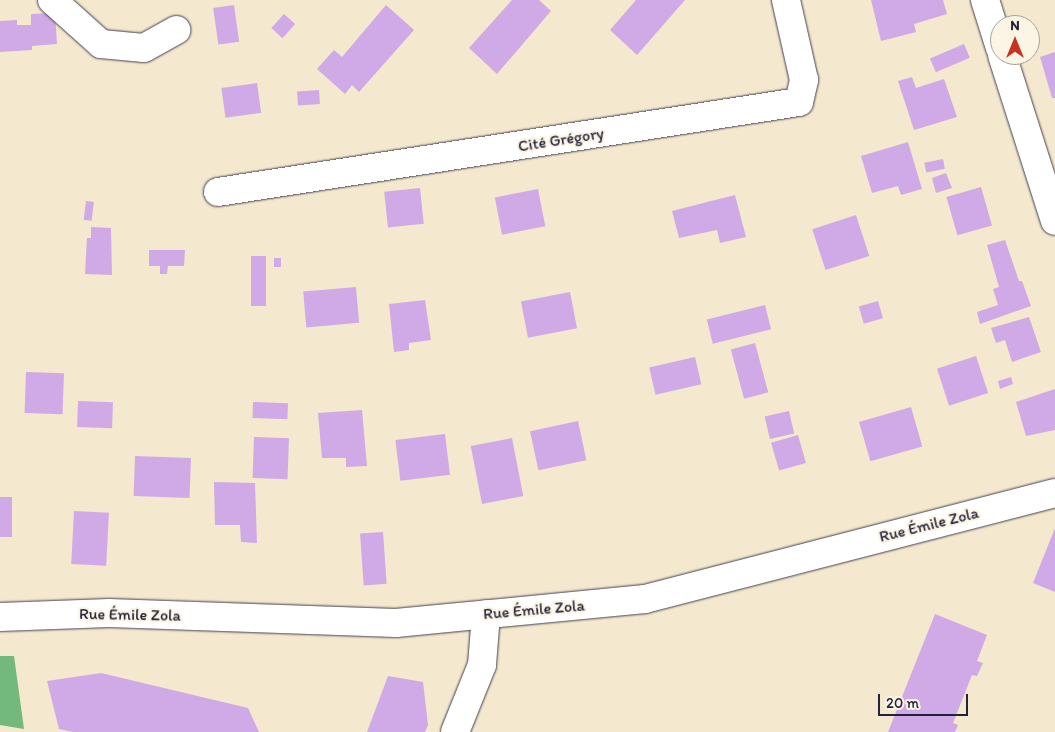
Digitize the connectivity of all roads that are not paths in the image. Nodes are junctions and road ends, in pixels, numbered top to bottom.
1 (52, 0) edge
2 (786, 0) edge
3 (985, 0) edge
4 (990, 16) edge
5 (176, 30) dead end
6 (1005, 65) edge
7 (218, 192) dead end
8 (1055, 221) edge
9 (1055, 493) edge
10 (486, 614) junction
11 (0, 618) edge
12 (455, 732) edge

1 - 5 street
2 - 7 street, Cité Grégory
3 - 4 street
6 - 8 street
9 - 10 street, Rue Émile Zola
10 - 11 street, Rue Émile Zola
10 - 12 street

